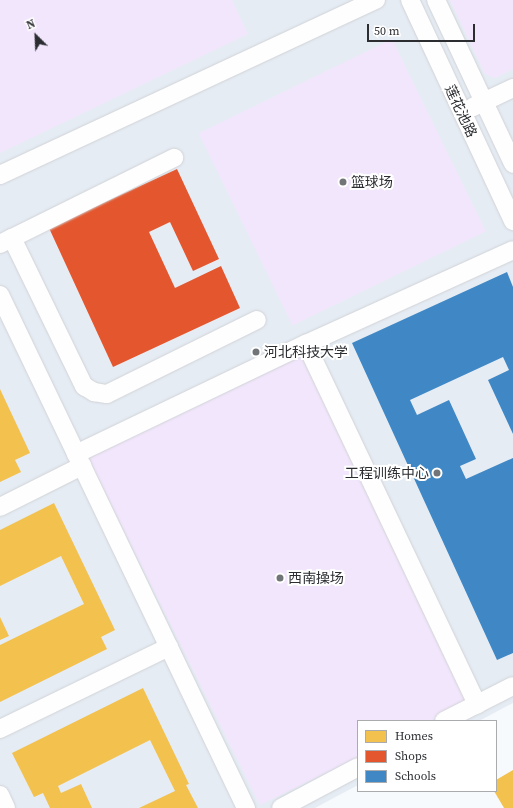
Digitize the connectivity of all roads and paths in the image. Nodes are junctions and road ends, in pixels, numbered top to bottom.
1 (376, 0) edge
2 (410, 0) edge
3 (436, 0) edge
4 (513, 88) edge
5 (484, 102) junction
6 (462, 112) junction
7 (174, 158) dead end
8 (513, 164) edge
9 (0, 175) edge
10 (513, 221) edge
11 (6, 241) edge
12 (513, 250) edge
13 (0, 294) edge
14 (257, 320) dead end
15 (306, 344) junction
16 (79, 460) junction
17 (0, 507) edge
18 (169, 647) junction
19 (513, 686) edge
20 (477, 704) junction
21 (446, 720) edge
22 (0, 729) edge
23 (357, 768) edge
24 (0, 795) edge
25 (6, 808) edge
26 (246, 808) edge
27 (281, 808) edge

1 - 9 lane
2 - 6 lane, 莲花池路
3 - 5 lane, 莲花池路
4 - 5 lane
5 - 6 lane
5 - 8 lane, 莲花池路
6 - 10 lane, 莲花池路
7 - 11 lane
11 - 14 lane
12 - 15 lane
13 - 16 lane
15 - 16 lane
15 - 20 lane
16 - 17 lane
16 - 18 lane
18 - 22 lane
18 - 26 lane
19 - 20 lane
20 - 21 lane
23 - 27 lane
24 - 25 lane

